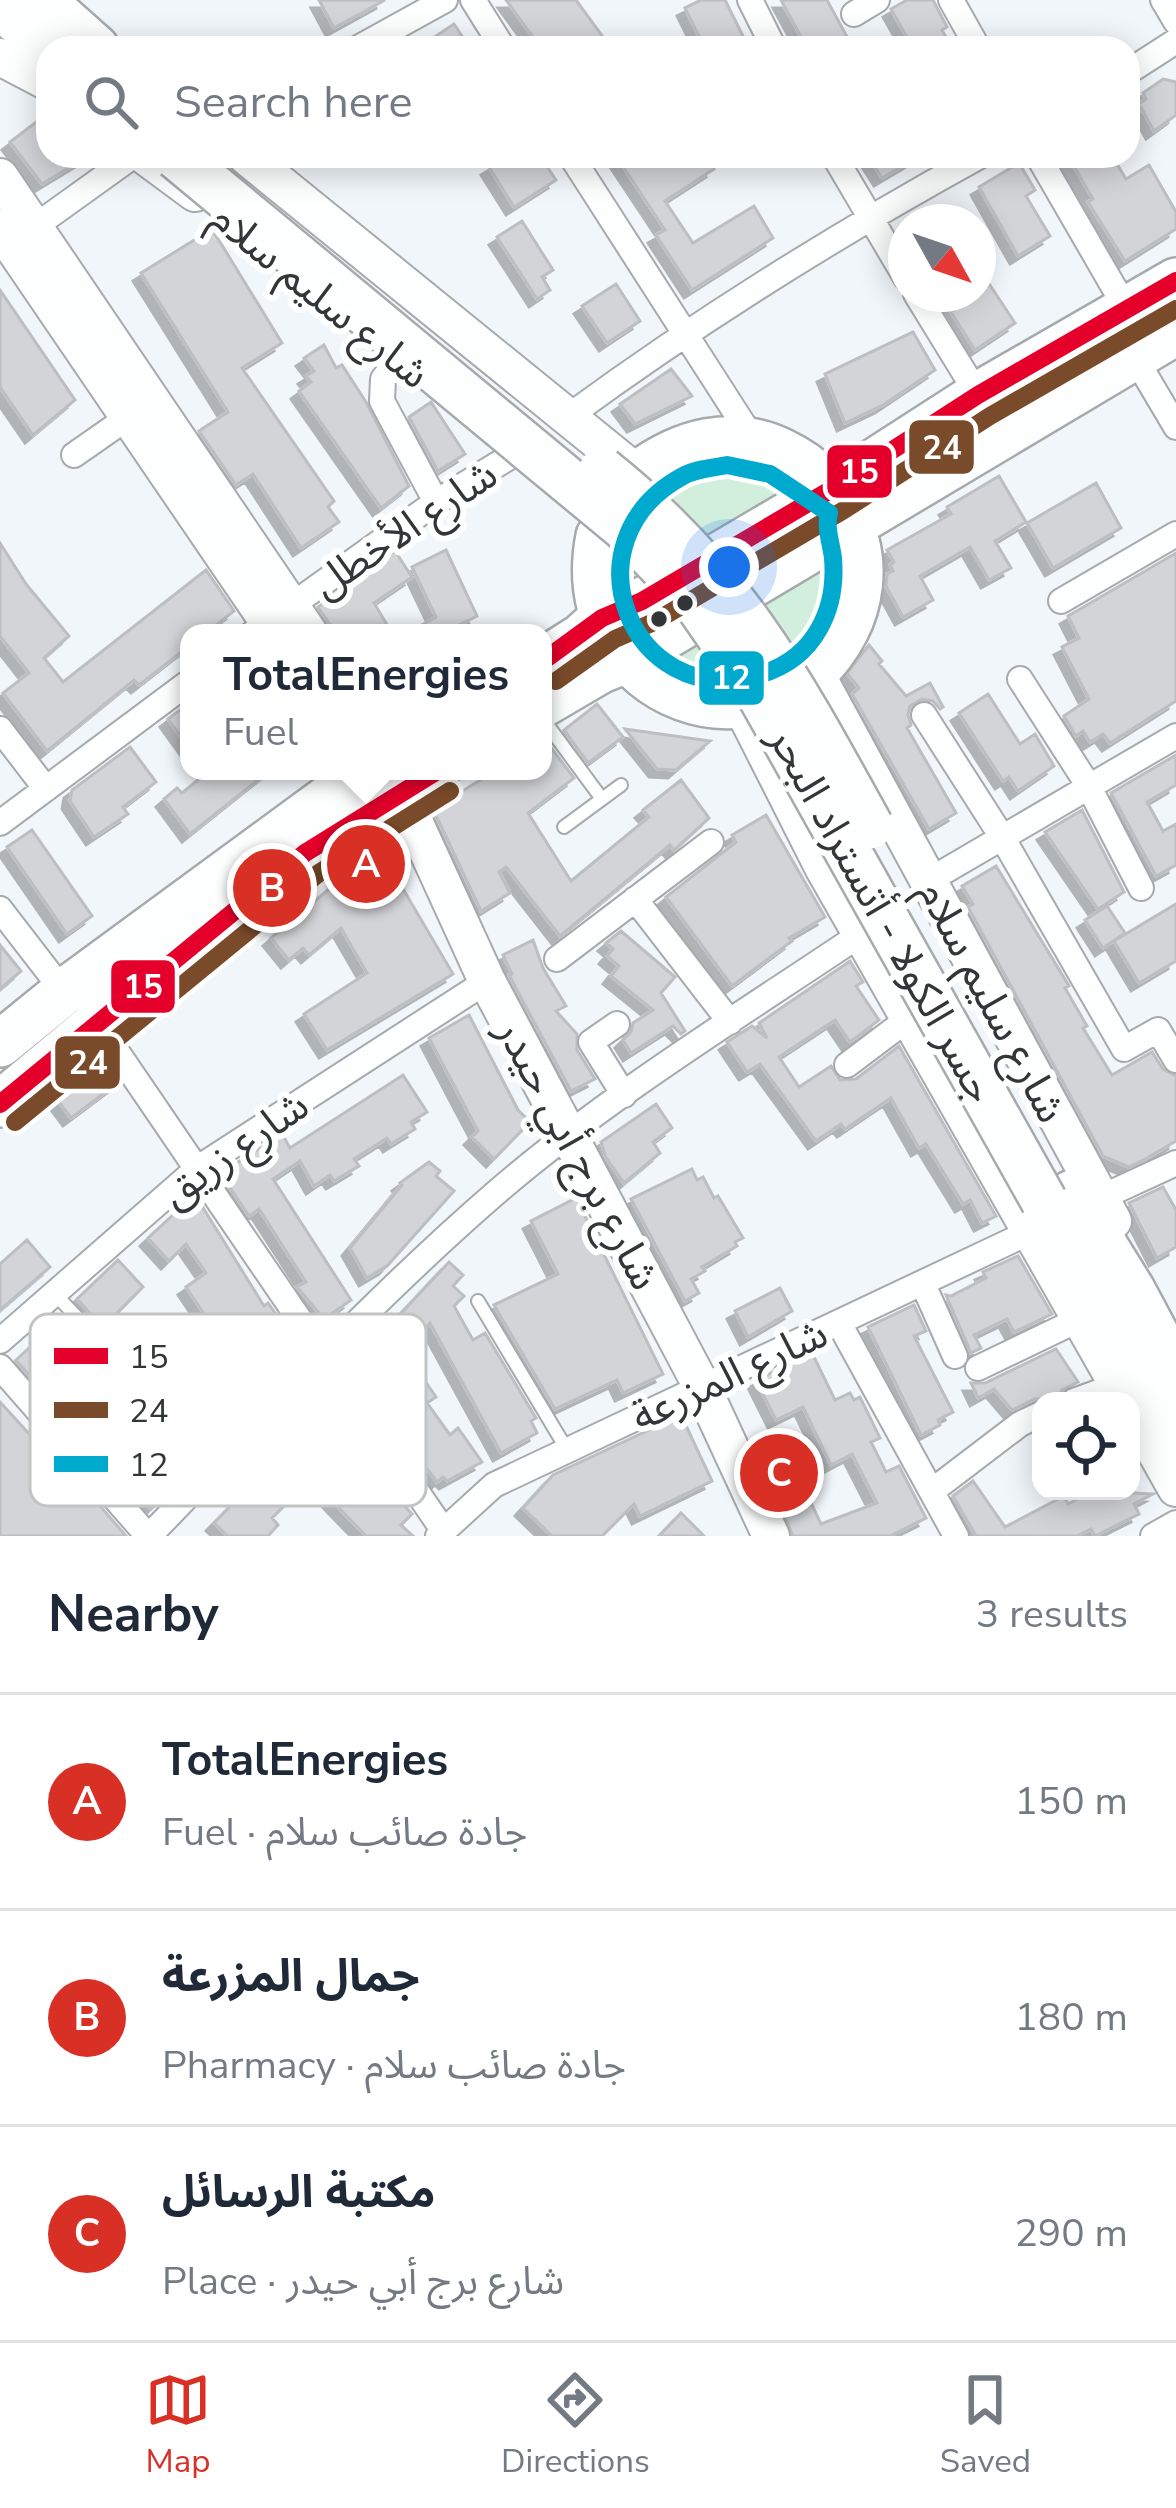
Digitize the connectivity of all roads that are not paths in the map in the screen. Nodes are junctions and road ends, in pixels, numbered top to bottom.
1 (42, 0) edge
2 (68, 0) edge
3 (445, 0) edge
4 (473, 0) edge
5 (750, 0) edge
6 (878, 0) edge
7 (951, 0) edge
8 (1163, 0) edge
9 (0, 6) edge
10 (854, 14) dead end
11 (1176, 22) edge
12 (82, 36) edge
13 (108, 36) edge
14 (380, 36) edge
15 (495, 36) edge
16 (768, 36) edge
17 (971, 36) edge
18 (36, 37) edge
19 (1176, 41) edge
20 (0, 57) edge
21 (1140, 64) edge
22 (36, 76) edge
23 (115, 168) edge
24 (161, 168) edge
25 (191, 168) edge
26 (233, 168) edge
27 (261, 168) edge
28 (580, 168) edge
29 (841, 168) edge
30 (958, 168) edge
31 (1045, 168) edge
32 (0, 177) edge
33 (868, 218) junction
34 (11, 237) edge
35 (888, 250) edge
36 (1176, 280) edge
37 (1127, 310) junction
38 (927, 312) edge
39 (1176, 332) edge
40 (685, 336) junction
41 (1134, 356) junction
42 (400, 358) junction
43 (979, 395) junction
44 (569, 416) junction
45 (127, 418) junction
46 (1176, 427) edge
47 (754, 441) junction
48 (516, 453) junction
49 (74, 455) dead end
50 (638, 474) joint
51 (436, 502) junction
52 (841, 506) junction
53 (1176, 533) edge
54 (599, 536) joint
55 (1061, 601) dead end
56 (602, 618) junction
57 (279, 624) edge
58 (279, 624) edge
59 (281, 624) edge
60 (552, 655) edge
61 (626, 660) junction
62 (815, 672) junction
63 (1020, 680) dead end
64 (180, 689) edge
65 (552, 699) edge
66 (741, 704) junction
67 (924, 715) dead end
68 (0, 729) edge
69 (552, 731) edge
70 (1176, 736) edge
71 (385, 780) edge
72 (386, 780) edge
73 (621, 785) dead end
74 (1088, 785) junction
75 (46, 789) junction
76 (602, 799) junction
77 (0, 824) edge
78 (898, 825) junction
79 (564, 827) dead end
80 (1002, 837) junction
81 (711, 842) dead end
82 (824, 867) junction
83 (928, 881) junction
84 (1141, 889) dead end
85 (635, 899) junction
86 (0, 909) edge
87 (861, 934) junction
88 (557, 959) dead end
89 (487, 981) junction
90 (80, 1006) junction
91 (908, 1019) junction
92 (730, 1022) junction
93 (617, 1024) dead end
94 (0, 1044) edge
95 (1176, 1060) edge
96 (848, 1065) dead end
97 (624, 1095) junction
98 (0, 1104) edge
99 (571, 1136) junction
100 (1176, 1163) edge
101 (197, 1168) junction
102 (1062, 1205) junction
103 (923, 1284) junction
104 (1140, 1285) junction
105 (55, 1294) junction
106 (478, 1301) dead end
107 (32, 1314) edge
108 (74, 1314) edge
109 (294, 1314) edge
110 (367, 1314) edge
111 (30, 1315) edge
112 (1080, 1319) junction
113 (839, 1323) junction
114 (1176, 1327) edge
115 (0, 1341) edge
116 (0, 1367) edge
117 (1176, 1372) edge
118 (702, 1387) junction
119 (1123, 1392) edge
120 (30, 1401) edge
121 (1032, 1418) edge
122 (1140, 1423) edge
123 (1176, 1439) edge
124 (566, 1448) junction
125 (1176, 1488) edge
126 (932, 1492) junction
127 (122, 1506) edge
128 (177, 1506) edge
129 (422, 1506) edge
130 (1176, 1522) edge
131 (440, 1533) edge
132 (148, 1536) edge
133 (771, 1536) edge
134 (956, 1536) edge
135 (1153, 1536) edge

1 - 12 highway
2 - 13 main road
3 - 14 street
4 - 15 street
5 - 16 street
6 - 10 street
7 - 17 street
8 - 11 street
9 - 18 highway
19 - 21 street
20 - 22 main road
23 - 34 street
24 - 42 main road, شارع سليم سلام
25 - 102 highway, جسر الكولا - أتستراد البحر, bridge
26 - 102 highway, جسر الكولا - أتستراد البحر, bridge
27 - 44 main road, شارع سليم سلام
28 - 40 street
29 - 33 street
30 - 33 street
31 - 37 street
32 - 34 main road
33 - 35 street
33 - 40 street
34 - 45 main road
34 - 57 main road
36 - 37 highway
37 - 43 highway
38 - 43 street
39 - 41 highway
40 - 44 street
40 - 47 street
41 - 46 street
41 - 52 highway
42 - 48 main road, شارع سليم سلام
42 - 51 street
43 - 52 highway
44 - 50 main road, شارع سليم سلام
45 - 49 street
45 - 58 main road
47 - 50 highway
47 - 52 highway
48 - 51 street, شارع الأخطل
48 - 54 main road, شارع سليم سلام
51 - 59 street, شارع الأخطل
52 - 56 highway
52 - 61 highway
52 - 62 highway
53 - 55 street
54 - 56 highway
56 - 60 highway
56 - 61 highway
61 - 65 highway
61 - 66 highway
62 - 66 highway
62 - 78 main road, شارع سليم سلام
63 - 74 street
64 - 75 street
66 - 82 main road, شارع سليم سلام
67 - 80 street
68 - 75 street
69 - 76 lane
70 - 74 street
71 - 90 highway
72 - 89 main road, شارع برج أبي حيدر
73 - 76 lane
74 - 80 street
74 - 84 street
75 - 77 street
76 - 79 lane
78 - 82 main road
78 - 83 main road, شارع سليم سلام
80 - 83 street
80 - 95 street
81 - 85 street
82 - 87 main road, شارع سليم سلام
83 - 102 main road, شارع سليم سلام
85 - 88 street
85 - 92 street
86 - 90 street
87 - 91 main road, شارع سليم سلام
87 - 92 street
89 - 99 main road, شارع برج أبي حيدر
89 - 101 street, شارع زريق
90 - 94 highway
90 - 98 highway
90 - 101 street
91 - 96 street
91 - 102 main road, شارع سليم سلام
92 - 97 street
93 - 97 street
97 - 99 street
99 - 110 street
99 - 118 main road, شارع برج أبي حيدر
100 - 102 street, شارع المزرعة
101 - 105 street, شارع زريق
101 - 109 street
102 - 103 street, شارع المزرعة
102 - 104 highway
102 - 112 main road, شارع سليم سلام
102 - 123 highway
103 - 112 street
103 - 113 street, شارع المزرعة
104 - 114 main road
104 - 117 highway
105 - 107 street, شارع زريق
105 - 108 lane
106 - 124 lane
111 - 115 street, شارع زريق
112 - 119 main road, شارع سليم سلام
113 - 118 street, شارع المزرعة
113 - 126 street
116 - 120 street
118 - 124 street, شارع المزرعة
118 - 133 main road, شارع برج أبي حيدر
121 - 126 street
122 - 125 main road, شارع سليم سلام
124 - 131 street, شارع المزرعة
126 - 134 street
127 - 132 street
128 - 132 street
129 - 131 street
130 - 135 street

